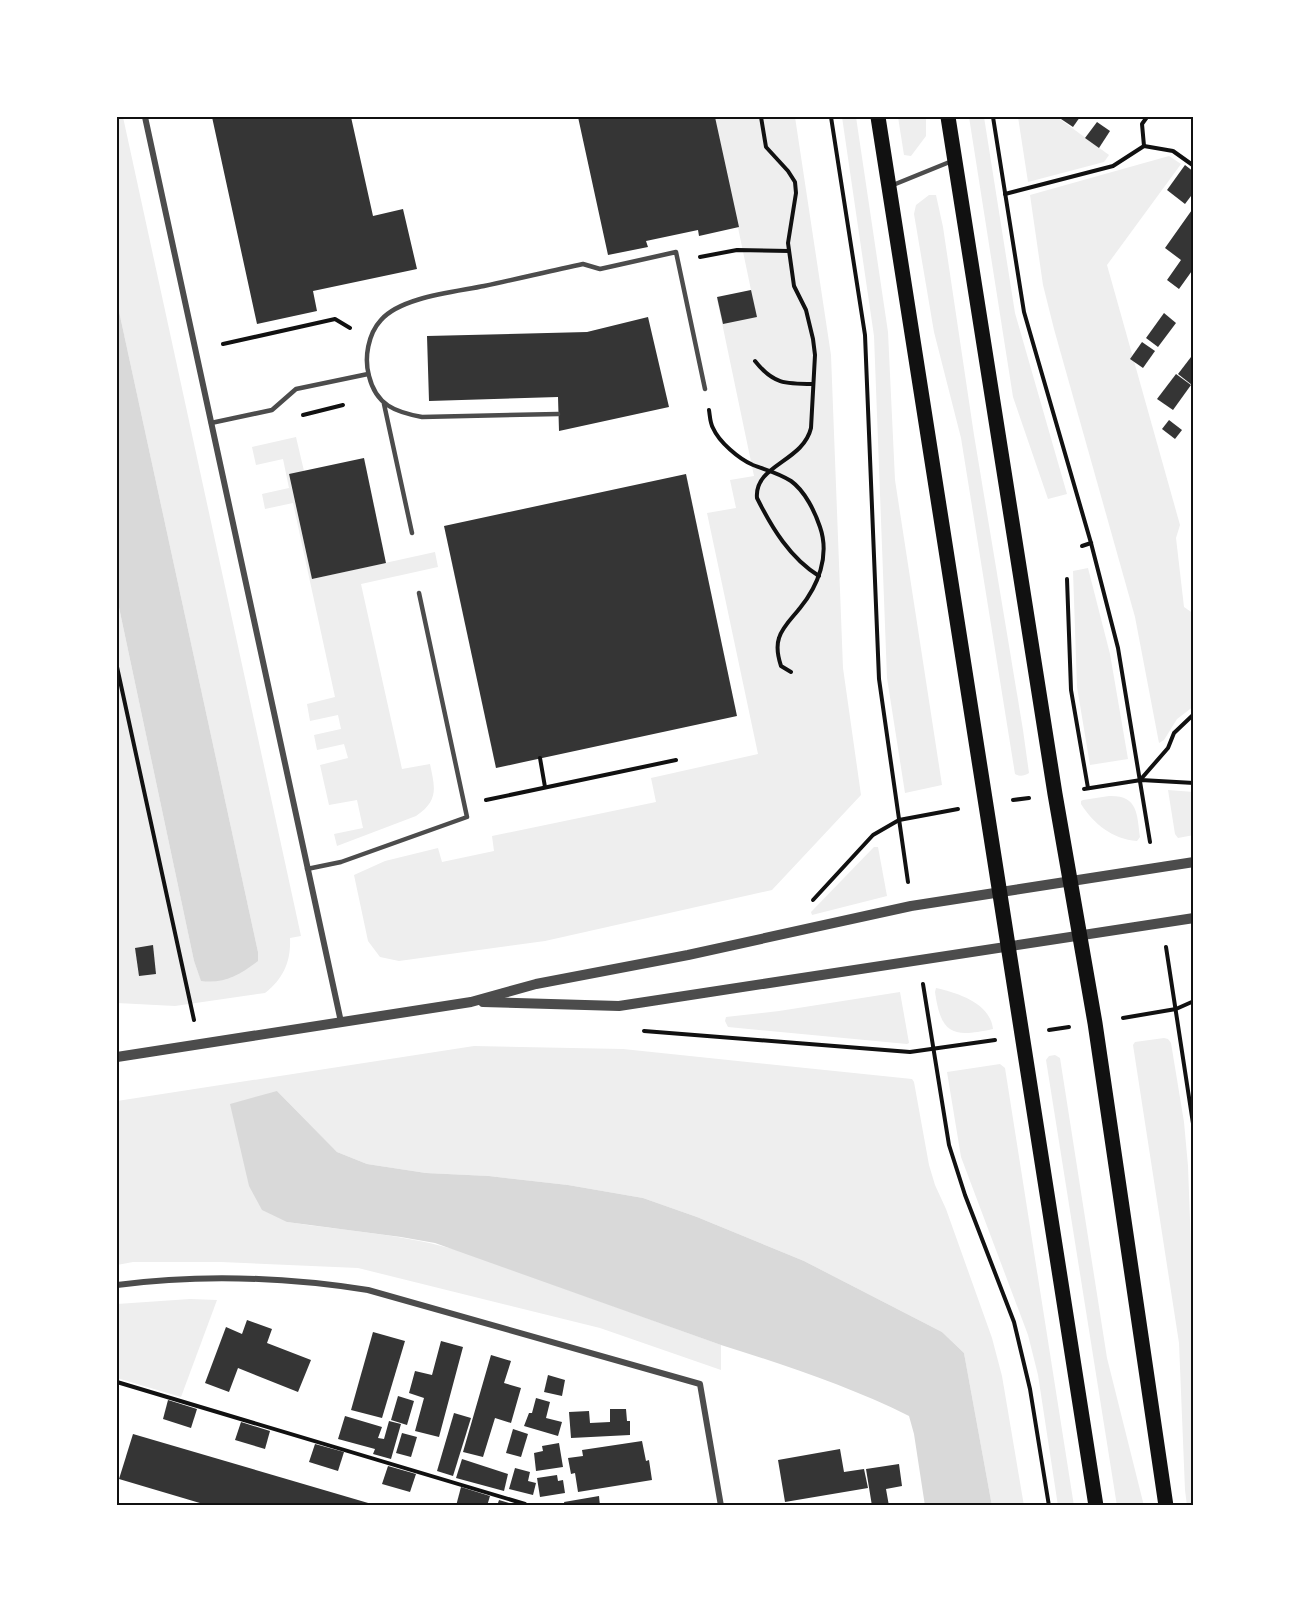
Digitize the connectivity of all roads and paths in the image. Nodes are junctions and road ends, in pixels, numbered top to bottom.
1 (145, 117) edge
2 (761, 117) edge
3 (831, 117) edge
4 (878, 117) edge
5 (948, 117) edge
6 (993, 117) edge
7 (1147, 117) edge
8 (1144, 146) junction
9 (954, 160) junction
10 (1194, 166) edge
11 (890, 187) junction
12 (1005, 194) junction
13 (789, 251) junction
14 (678, 261) junction
15 (370, 340) junction
16 (223, 344) dead end
17 (755, 361) dead end
18 (368, 374) junction
19 (813, 384) junction
20 (705, 389) joint
21 (384, 404) junction
22 (558, 414) dead end
23 (212, 423) junction
24 (770, 471) junction
25 (412, 533) dead end
26 (1091, 543) junction
27 (1082, 546) dead end
28 (819, 576) junction
29 (1067, 579) dead end
30 (419, 593) dead end
31 (117, 667) edge
32 (791, 672) dead end
33 (1194, 714) edge
34 (540, 759) dead end
35 (676, 760) dead end
36 (1141, 780) junction
37 (1194, 783) edge
38 (546, 788) junction
39 (1088, 788) junction
40 (1055, 794) junction
41 (986, 804) junction
42 (464, 805) junction
43 (899, 820) junction
44 (1194, 862) edge
45 (308, 869) junction
46 (1071, 880) junction
47 (998, 891) junction
48 (812, 901) dead end
49 (911, 906) junction
50 (1194, 918) edge
51 (1080, 936) junction
52 (1007, 947) junction
53 (920, 960) junction
54 (1194, 1001) edge
55 (471, 1002) junction
56 (1176, 1009) junction
57 (341, 1023) junction
58 (1095, 1023) junction
59 (642, 1031) dead end
60 (1021, 1035) junction
61 (199, 1044) junction
62 (934, 1048) junction
63 (117, 1057) edge
64 (1194, 1124) edge
65 (1194, 1130) edge
66 (117, 1285) edge
67 (117, 1382) edge
68 (524, 1506) edge
69 (721, 1506) edge
70 (1049, 1506) edge
71 (1096, 1506) edge
72 (1166, 1506) edge

1 - 23 street
2 - 13 path
3 - 43 path
4 - 11 main road
5 - 9 main road
6 - 12 path
7 - 8 path
8 - 10 path
8 - 12 path
9 - 11 lane
9 - 40 main road
11 - 41 main road
12 - 26 path
13 - 14 path
13 - 19 path
14 - 15 lane
14 - 20 lane
15 - 16 path
15 - 18 lane
17 - 19 path
18 - 21 lane
18 - 23 lane
19 - 24 path
20 - 24 path
21 - 22 lane
21 - 25 lane
23 - 45 street
24 - 28 path
24 - 28 path
26 - 27 path
26 - 36 path
28 - 32 path
29 - 39 path
30 - 42 lane
31 - 61 path
33 - 36 path
34 - 38 path
35 - 38 path
36 - 37 path
36 - 39 path
38 - 42 path
39 - 40 path
40 - 41 path
40 - 46 main road
41 - 43 path
41 - 47 main road
42 - 45 lane
43 - 48 path
43 - 49 path
44 - 46 street
45 - 57 street
46 - 47 street
46 - 51 main road
47 - 49 street
47 - 52 main road
49 - 55 street
50 - 51 street
51 - 52 street
51 - 58 main road
52 - 53 street
52 - 60 main road
53 - 55 street
53 - 62 path
54 - 56 path
55 - 57 street
56 - 58 path
56 - 64 path
57 - 61 street
58 - 60 path
58 - 72 main road
59 - 62 path
60 - 62 path
60 - 71 main road
61 - 63 street
62 - 70 path
64 - 65 path
66 - 69 street
67 - 68 path

